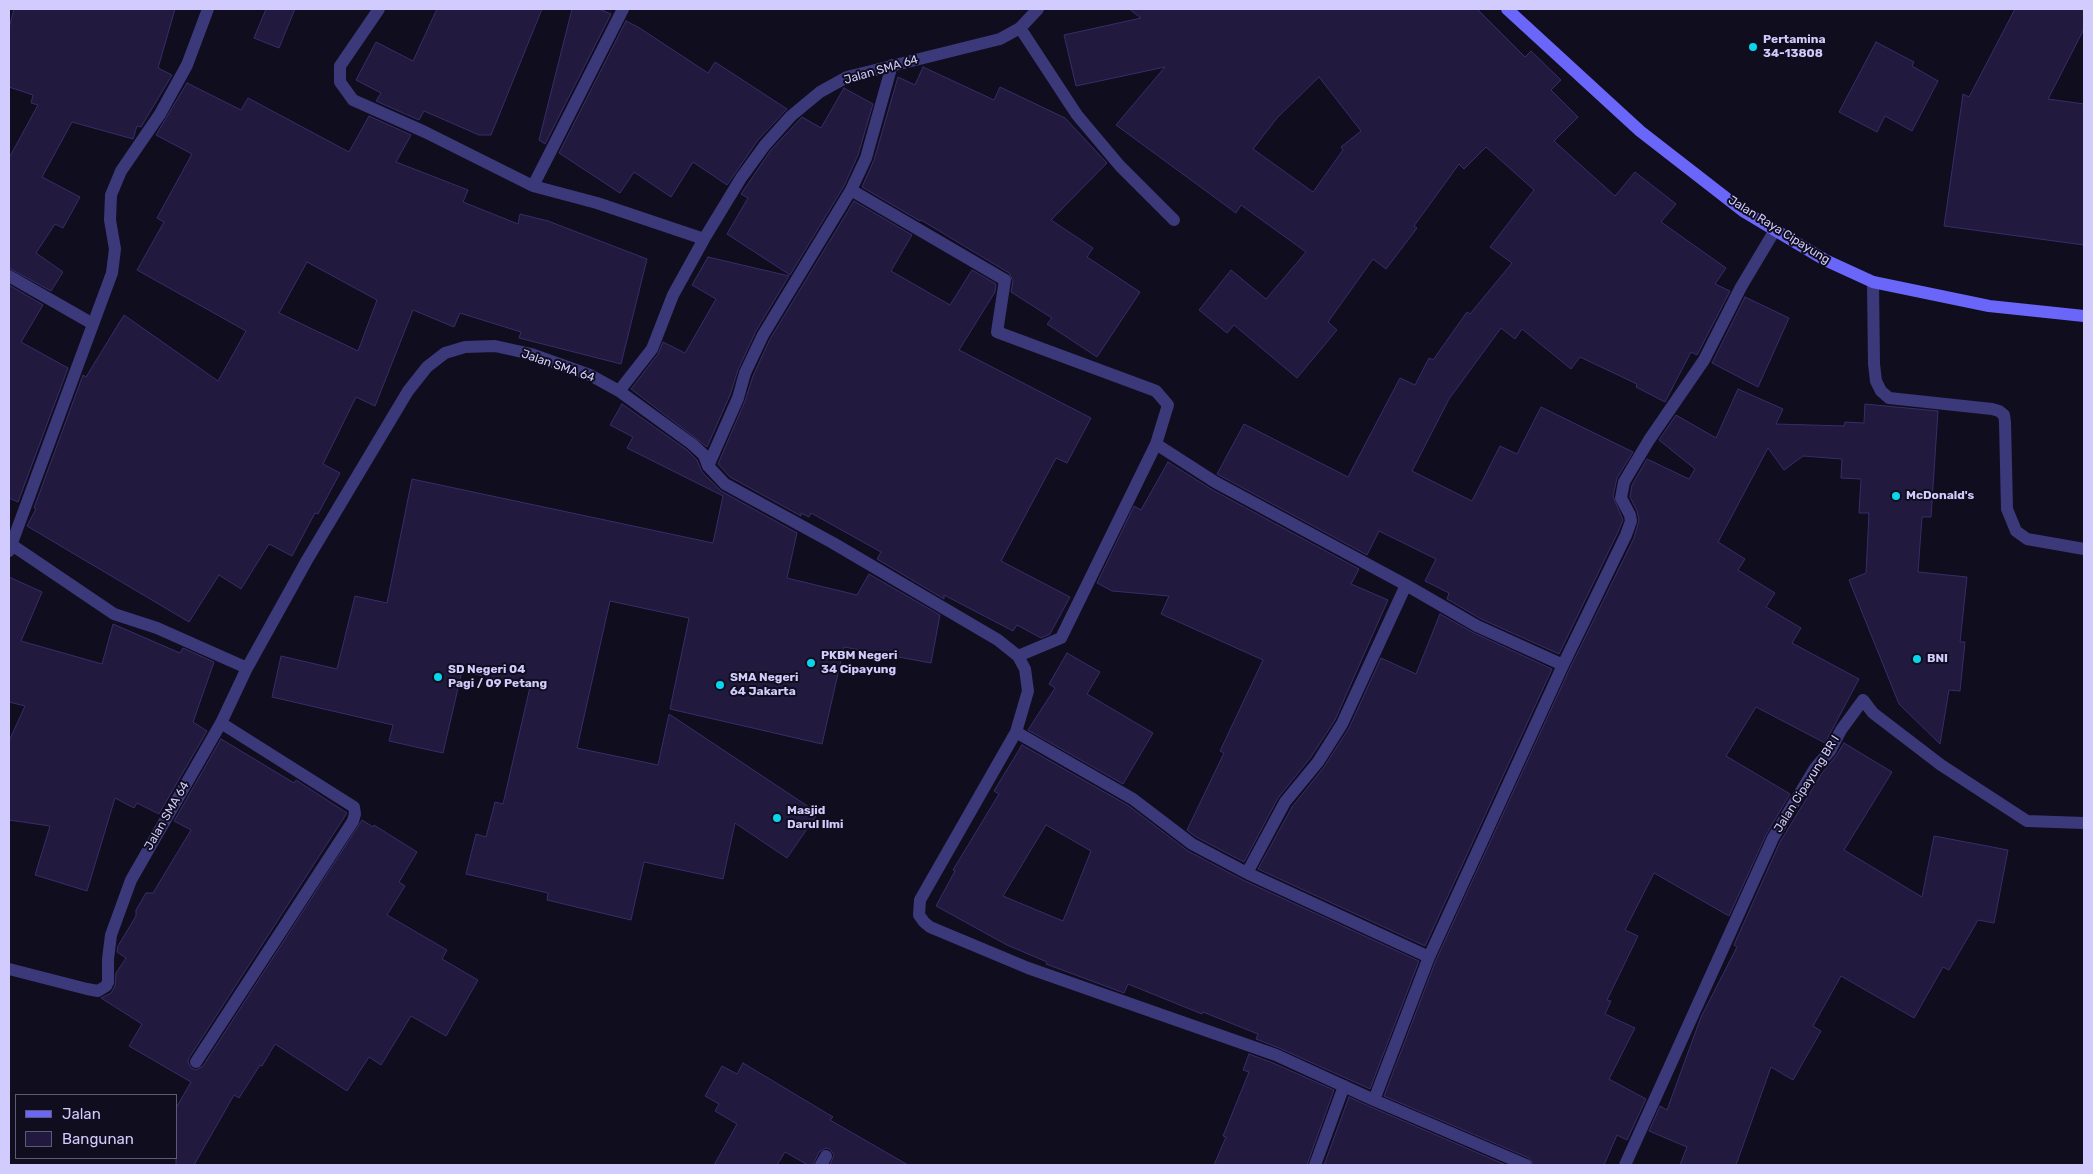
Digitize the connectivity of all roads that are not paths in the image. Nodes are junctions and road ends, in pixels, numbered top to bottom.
1 (208, 9) edge
2 (377, 9) edge
3 (623, 9) edge
4 (1038, 9) edge
5 (1507, 9) edge
6 (1020, 28) junction
7 (892, 65) junction
8 (533, 186) junction
9 (851, 190) junction
10 (1174, 220) dead end
11 (1775, 230) junction
12 (704, 239) junction
13 (9, 276) edge
14 (1873, 282) junction
15 (2084, 316) edge
16 (93, 324) junction
17 (619, 390) junction
18 (1156, 444) junction
19 (708, 466) junction
20 (10, 546) edge
21 (2084, 549) edge
22 (1406, 585) junction
23 (1018, 656) junction
24 (1563, 665) junction
25 (247, 668) junction
26 (221, 723) junction
27 (1016, 732) junction
28 (2084, 823) edge
29 (1247, 873) junction
30 (1429, 957) junction
31 (9, 969) edge
32 (196, 1062) dead end
33 (1344, 1086) junction
34 (1374, 1100) junction
35 (1315, 1165) edge
36 (1526, 1165) edge
37 (1625, 1165) edge

1 - 16 street
2 - 8 street
3 - 8 street
4 - 6 street, Jalan SMA 64
5 - 11 street, Jalan Raya Cipayung
6 - 7 street, Jalan SMA 64
6 - 10 street
7 - 9 street
7 - 12 street, Jalan SMA 64
8 - 12 street
9 - 18 street
9 - 19 street
11 - 14 street, Jalan Raya Cipayung
11 - 24 street
12 - 17 street, Jalan SMA 64
13 - 16 street
14 - 15 street, Jalan Raya Cipayung
14 - 21 street
16 - 20 street
17 - 19 street
17 - 25 street, Jalan SMA 64
18 - 22 street
18 - 23 street
19 - 23 street
20 - 25 street
22 - 24 street
22 - 29 street
23 - 27 street
24 - 30 street
25 - 26 street, Jalan SMA 64
26 - 31 street, Jalan SMA 64
26 - 32 street
27 - 29 street
27 - 33 street
28 - 37 street, Jalan Cipayung BR I
29 - 30 street
30 - 34 street
33 - 34 street
33 - 35 street
34 - 36 street

